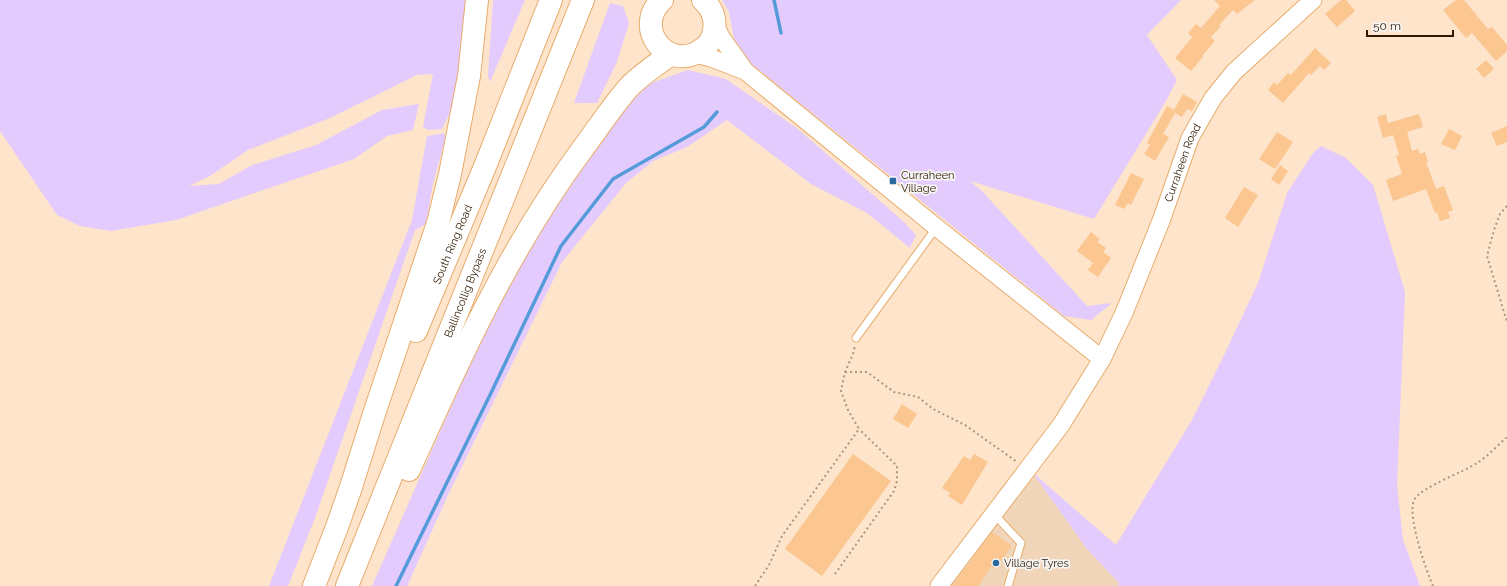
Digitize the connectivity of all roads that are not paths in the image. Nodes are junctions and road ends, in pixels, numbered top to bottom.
1 (477, 0) edge
2 (551, 0) edge
3 (584, 0) edge
4 (704, 0) edge
5 (1313, 0) edge
6 (654, 5) edge
7 (715, 24) junction
8 (671, 54) junction
9 (695, 54) junction
10 (745, 71) junction
11 (936, 227) junction
12 (856, 338) road end
13 (1102, 359) junction
14 (351, 487) junction
15 (994, 514) junction
16 (314, 586) edge
17 (348, 586) edge
18 (938, 586) edge
19 (1008, 586) edge

1 - 14 highway
2 - 14 highway, South Ring Road
3 - 17 highway, Ballincollig Bypass
4 - 7 highway
5 - 13 street, Curraheen Road
6 - 8 highway
7 - 9 highway
7 - 10 street
8 - 9 highway
8 - 17 highway
9 - 10 street
10 - 11 street
11 - 12 lane
11 - 13 street
13 - 15 street, Curraheen Road
14 - 16 highway
15 - 18 street, Curraheen Road
15 - 19 lane

